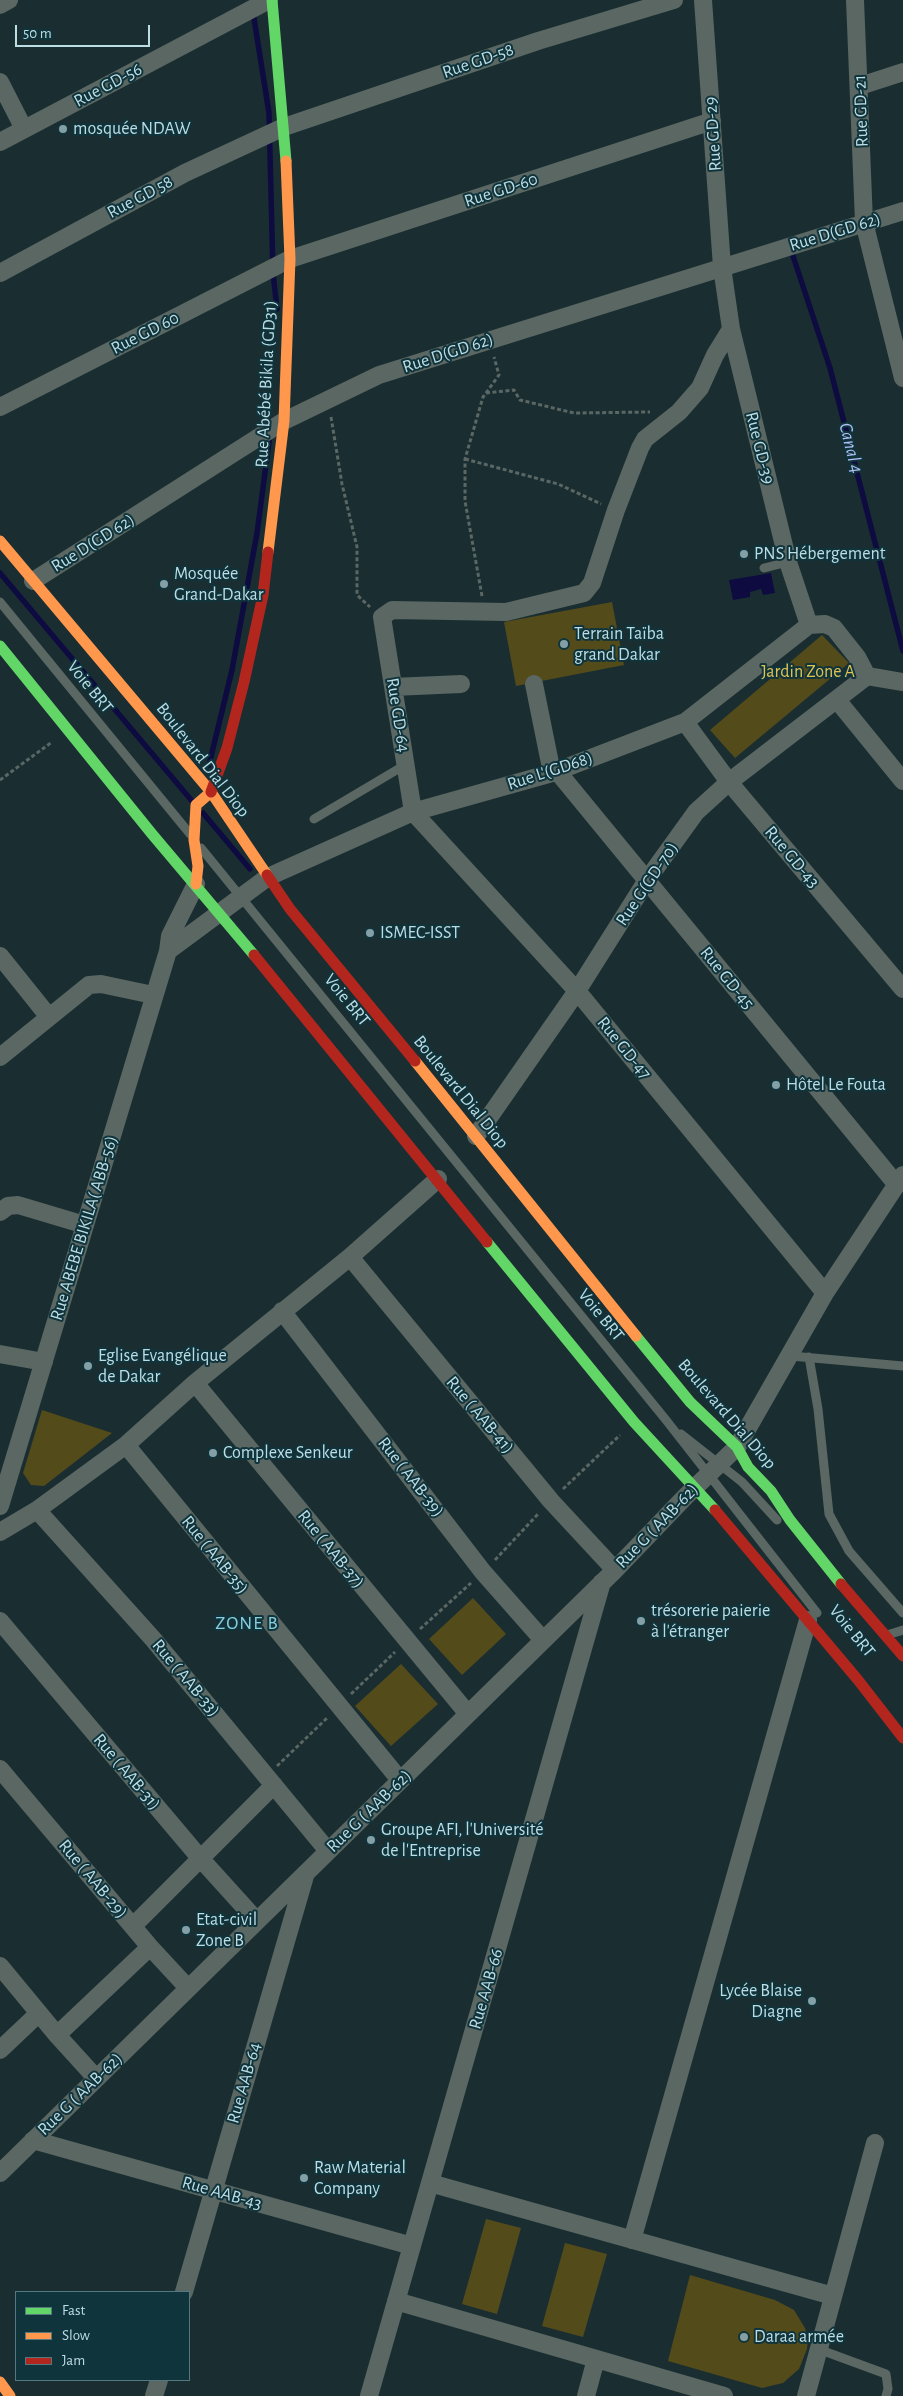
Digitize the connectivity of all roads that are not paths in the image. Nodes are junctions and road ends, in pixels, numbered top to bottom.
1 (10, 0) edge
2 (271, 0) edge
3 (674, 0) edge
4 (704, 0) edge
5 (855, 0) edge
6 (0, 5) edge
7 (903, 72) edge
8 (0, 82) edge
9 (860, 86) junction
10 (712, 121) junction
11 (284, 127) junction
12 (24, 129) junction
13 (0, 142) edge
14 (903, 211) edge
15 (864, 222) junction
16 (290, 259) junction
17 (722, 267) junction
18 (0, 273) edge
19 (731, 329) junction
20 (903, 378) edge
21 (0, 407) edge
22 (284, 421) junction
23 (0, 541) edge
24 (788, 562) junction
25 (764, 568) dead end
26 (32, 581) junction
27 (0, 602) edge
28 (809, 625) junction
29 (0, 646) edge
30 (867, 676) junction
31 (903, 682) edge
32 (461, 684) dead end
33 (534, 684) dead end
34 (393, 687) junction
35 (837, 700) junction
36 (685, 722) junction
37 (405, 765) junction
38 (554, 772) junction
39 (903, 781) edge
40 (729, 782) junction
41 (211, 792) junction
42 (413, 812) junction
43 (314, 819) dead end
44 (194, 840) junction
45 (268, 878) junction
46 (647, 880) junction
47 (196, 884) junction
48 (241, 897) junction
49 (220, 913) junction
50 (168, 951) junction
51 (0, 956) edge
52 (903, 989) edge
53 (577, 991) junction
54 (153, 995) junction
55 (49, 1017) junction
56 (0, 1056) edge
57 (476, 1136) junction
58 (438, 1179) junction
59 (900, 1180) edge
60 (0, 1212) edge
61 (85, 1225) junction
62 (350, 1257) junction
63 (826, 1293) junction
64 (282, 1311) junction
65 (0, 1354) edge
66 (792, 1356) junction
67 (809, 1357) junction
68 (44, 1362) junction
69 (903, 1366) edge
70 (195, 1383) junction
71 (666, 1420) junction
72 (126, 1445) junction
73 (737, 1447) junction
74 (707, 1475) junction
75 (0, 1506) edge
76 (37, 1510) junction
77 (0, 1532) edge
78 (615, 1570) junction
79 (602, 1582) junction
80 (903, 1613) edge
81 (808, 1620) junction
82 (0, 1621) edge
83 (825, 1624) dead end
84 (903, 1630) edge
85 (886, 1635) junction
86 (543, 1640) junction
87 (903, 1656) edge
88 (903, 1665) edge
89 (468, 1714) junction
90 (903, 1738) edge
91 (0, 1769) edge
92 (400, 1780) junction
93 (270, 1781) junction
94 (328, 1851) junction
95 (200, 1858) junction
96 (305, 1873) junction
97 (257, 1921) junction
98 (132, 1926) junction
99 (150, 1947) junction
100 (0, 1966) edge
101 (188, 1988) junction
102 (39, 2013) junction
103 (57, 2035) junction
104 (0, 2050) edge
105 (96, 2078) junction
106 (33, 2140) junction
107 (875, 2143) dead end
108 (0, 2174) edge
109 (430, 2183) junction
110 (213, 2191) junction
111 (632, 2240) junction
112 (412, 2246) junction
113 (184, 2291) edge
114 (833, 2296) junction
115 (396, 2301) junction
116 (818, 2349) junction
117 (596, 2359) junction
118 (159, 2381) edge
119 (0, 2382) edge
120 (10, 2396) edge
121 (154, 2396) edge
122 (369, 2396) edge
123 (586, 2396) edge
124 (724, 2396) edge
125 (806, 2396) edge
126 (886, 2396) edge

1 - 6 street
2 - 11 main road, Rue Abébé Bikila (GD31)
2 - 12 street, Rue GD-56
3 - 11 street, Rue GD-58
4 - 10 street, Rue GD-29
5 - 9 street, Rue GD-21
7 - 9 street
8 - 12 street
9 - 15 street, Rue GD-21
10 - 16 street, Rue GD-60
10 - 17 street, Rue GD-29
11 - 16 main road, Rue Abébé Bikila (GD31)
11 - 18 street, Rue GD 58
12 - 13 street, Rue GD-56
14 - 15 street, Rue D(GD 62)
15 - 17 street, Rue D(GD 62)
15 - 20 street, Rue GD-21
16 - 21 street, Rue GD 60
16 - 22 main road, Rue Abébé Bikila (GD31)
17 - 19 street, Rue GD-39
17 - 22 street, Rue D(GD 62)
19 - 24 street, Rue GD-39
19 - 34 street, Rue GD-64
22 - 26 street, Rue D(GD 62)
22 - 41 main road, Rue Abébé Bikila (GD31)
23 - 26 main road, Boulevard Dial Diop
24 - 25 lane
24 - 28 street, Rue GD-39
26 - 41 main road, Boulevard Dial Diop
27 - 44 lane, Voie BRT
28 - 30 street
28 - 36 street, Rue L'(GD68)
29 - 47 main road
30 - 31 street
30 - 35 street, Rue G(GD-70)
32 - 34 street
33 - 38 street
34 - 37 street, Rue GD-64
35 - 39 street
35 - 40 street, Rue G(GD-70)
36 - 38 street, Rue L'(GD68)
36 - 40 street, Rue GD-43
37 - 42 street, Rue GD-64
37 - 43 lane
38 - 42 street, Rue L'(GD68)
38 - 46 street, Rue GD-45
40 - 46 street, Rue G(GD-70)
40 - 52 street, Rue GD-43
41 - 44 main road
41 - 45 main road, Boulevard Dial Diop
42 - 45 street, Rue L'(GD68)
42 - 53 street, Rue GD-47
44 - 47 main road
44 - 48 lane, Voie BRT
45 - 48 street
45 - 57 main road, Boulevard Dial Diop
46 - 53 street, Rue G(GD-70)
46 - 59 street, Rue GD-45
47 - 49 main road
47 - 50 street, Rue ABEBE BIKILA( ABB-56)
48 - 49 street
48 - 71 lane, Voie BRT
49 - 50 street
49 - 58 main road
50 - 54 street, Rue ABEBE BIKILA( ABB-56)
51 - 55 street
53 - 57 street, Rue G(GD-70)
53 - 63 street, Rue GD-47
54 - 55 street
54 - 61 street, Rue ABEBE BIKILA( ABB-56)
55 - 56 street
57 - 73 main road, Boulevard Dial Diop
58 - 62 street
58 - 74 main road
59 - 63 street, Rue G ( AAB-62)
60 - 61 street
61 - 68 street, Rue ABEBE BIKILA( ABB-56)
62 - 64 street
62 - 78 street, Rue ( AAB-41)
63 - 66 street, Rue G ( AAB-62)
64 - 70 street
64 - 86 street, Rue ( AAB-39)
65 - 68 street
66 - 67 lane
66 - 73 street, Rue G ( AAB-62)
67 - 69 lane
67 - 80 lane
68 - 75 street, Rue ABEBE BIKILA( ABB-56)
70 - 72 street
70 - 89 street, Rue ( AAB-37)
71 - 74 lane, Voie BRT
71 - 74 lane, Voie BRT
72 - 76 street
72 - 92 street, Rue ( AAB-35)
73 - 74 street, Rue G ( AAB-62)
73 - 85 main road, Boulevard Dial Diop
74 - 78 street, Rue G ( AAB-62)
74 - 81 main road
74 - 83 lane, Voie BRT
74 - 88 lane, Voie BRT
76 - 77 street
76 - 93 street, Rue ( AAB-33)
78 - 79 street, Rue G ( AAB-62)
79 - 86 street, Rue G ( AAB-62)
79 - 109 street, Rue AAB-66
81 - 90 main road
81 - 111 street
82 - 95 street, Rue ( AAB-31)
84 - 85 lane
85 - 87 main road, Boulevard Dial Diop
86 - 89 street, Rue G ( AAB-62)
89 - 92 street, Rue G ( AAB-62)
91 - 98 street, Rue ( AAB-29)
92 - 94 street, Rue G ( AAB-62)
93 - 94 street, Rue ( AAB-33)
93 - 95 street
94 - 96 street, Rue G ( AAB-62)
95 - 97 street, Rue ( AAB-31)
95 - 98 street
96 - 97 street, Rue G ( AAB-62)
96 - 110 street, Rue AAB-64
97 - 101 street, Rue G ( AAB-62)
98 - 99 street, Rue ( AAB-29)
99 - 101 street, Rue ( AAB-29)
99 - 103 street
100 - 102 street
101 - 105 street, Rue G ( AAB-62)
102 - 103 street
102 - 104 street
103 - 105 street
105 - 106 street, Rue G ( AAB-62)
106 - 108 street, Rue G ( AAB-62)
106 - 110 street, Rue AAB-43
107 - 114 street
109 - 111 street
109 - 112 street, Rue AAB-66
110 - 112 street, Rue AAB-43
110 - 113 street, Rue AAB-64
111 - 114 street
112 - 115 street, Rue AAB-66
114 - 116 street
115 - 117 street
115 - 122 street, Rue AAB-66
116 - 125 street
116 - 126 lane
117 - 123 street
117 - 124 street
118 - 121 street
119 - 120 main road

